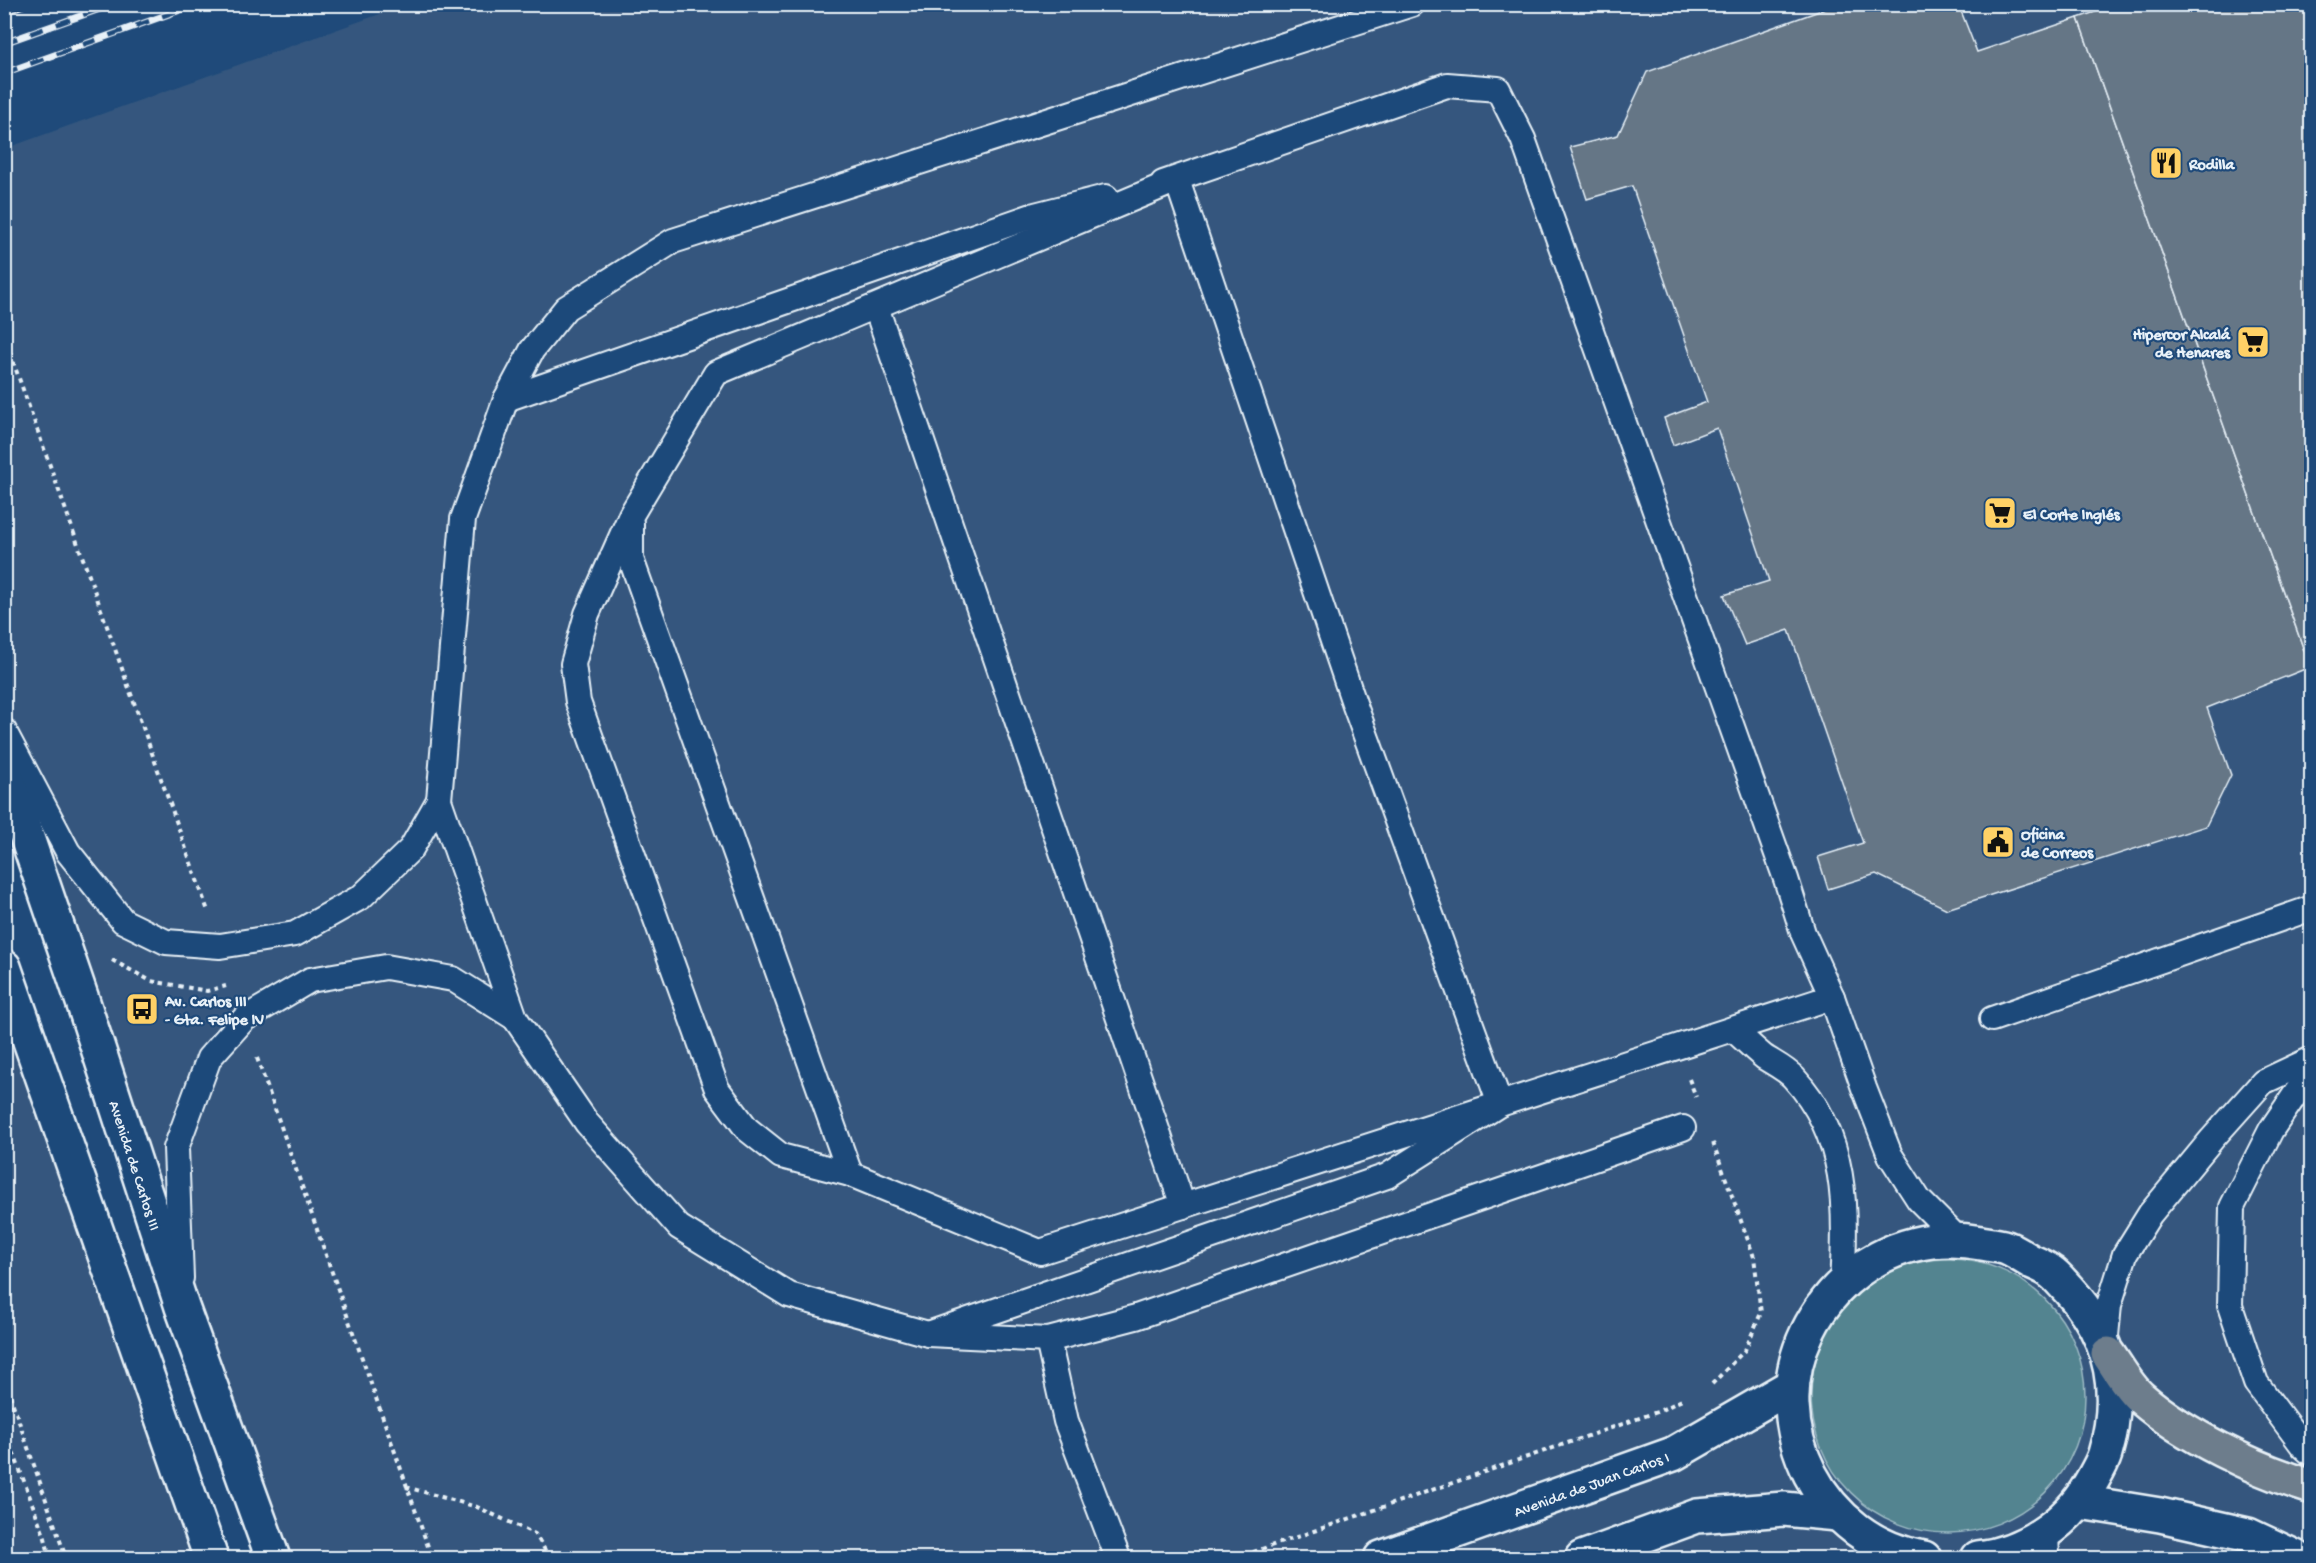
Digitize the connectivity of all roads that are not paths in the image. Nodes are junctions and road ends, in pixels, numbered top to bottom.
1 (1412, 4) edge
2 (1177, 180) junction
3 (876, 307) junction
4 (506, 399) junction
5 (631, 515) junction
6 (4, 731) edge
7 (4, 770) edge
8 (439, 800) junction
9 (2312, 908) edge
10 (4, 967) edge
11 (1832, 997) junction
12 (514, 1018) junction
13 (1992, 1019) dead end
14 (1733, 1029) junction
15 (2312, 1059) edge
16 (2312, 1070) edge
17 (1500, 1104) junction
18 (1683, 1128) dead end
19 (850, 1174) junction
20 (1183, 1206) junction
21 (1958, 1239) junction
22 (1842, 1282) junction
23 (182, 1307) junction
24 (928, 1334) junction
25 (1048, 1340) junction
26 (2107, 1350) junction
27 (1791, 1386) junction
28 (2312, 1454) edge
29 (2312, 1488) edge
30 (2080, 1502) junction
31 (1837, 1514) junction
32 (2047, 1546) edge
33 (211, 1558) edge
34 (273, 1558) edge
35 (1118, 1558) edge
36 (1381, 1558) edge
37 (1582, 1558) edge
38 (1924, 1558) edge
39 (1978, 1558) edge
40 (2297, 1558) edge

1 - 4 lane
2 - 3 lane
2 - 4 lane
2 - 11 lane
2 - 17 lane
3 - 5 lane
3 - 20 lane
4 - 8 lane
5 - 19 lane
5 - 19 lane
6 - 8 lane
7 - 23 street, Avenida de Carlos III
8 - 12 lane
9 - 13 lane
10 - 33 street
11 - 14 lane
11 - 21 lane
12 - 23 lane
12 - 24 lane
14 - 17 lane
14 - 22 lane
15 - 26 lane
16 - 28 lane
17 - 20 lane
17 - 24 lane
18 - 25 lane
19 - 20 lane
21 - 22 street
21 - 26 street
22 - 27 street
23 - 34 street, Avenida de Carlos III
24 - 25 lane
25 - 35 lane
26 - 29 highway
26 - 30 street
27 - 31 street
27 - 36 street, Avenida de Juan Carlos I
30 - 32 street
30 - 40 street
31 - 37 street
31 - 38 street
32 - 39 street

